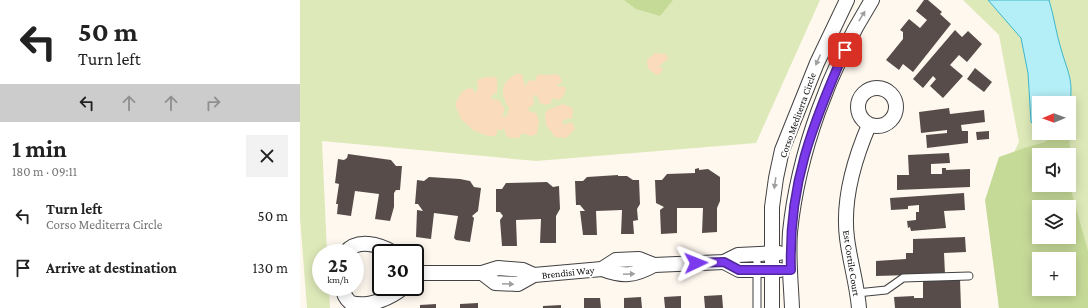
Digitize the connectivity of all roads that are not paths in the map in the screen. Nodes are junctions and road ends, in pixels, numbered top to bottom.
1 (847, 0) edge
2 (872, 0) edge
3 (869, 125) dead end
4 (791, 252) junction
5 (771, 253) junction
6 (757, 254) junction
7 (724, 262) junction
8 (757, 270) junction
9 (771, 270) junction
10 (791, 270) junction
11 (424, 273) edge
12 (969, 276) dead end
13 (858, 293) junction
14 (346, 296) edge
15 (392, 296) edge
16 (758, 308) edge
17 (772, 308) edge
18 (792, 308) edge
19 (859, 308) edge

1 -> 5 street, Corso Mediterra Circle
4 -> 2 street, Corso Mediterra Circle
3 - 13 street, Est Cortile Court
4 - 5 street, Brendisi Way
4 - 10 street, Corso Mediterra Circle
5 - 6 street, Brendisi Way
5 - 9 street, Corso Mediterra Circle
6 - 7 street, Brendisi Way
6 - 8 lane
7 - 8 street, Brendisi Way
7 - 11 street, Brendisi Way
8 - 9 street, Brendisi Way
8 - 16 lane
9 - 10 street, Brendisi Way
9 - 17 street, Corso Mediterra Circle
10 - 18 street, Corso Mediterra Circle
12 - 13 lane
13 - 19 street, Est Cortile Court
14 - 15 street

